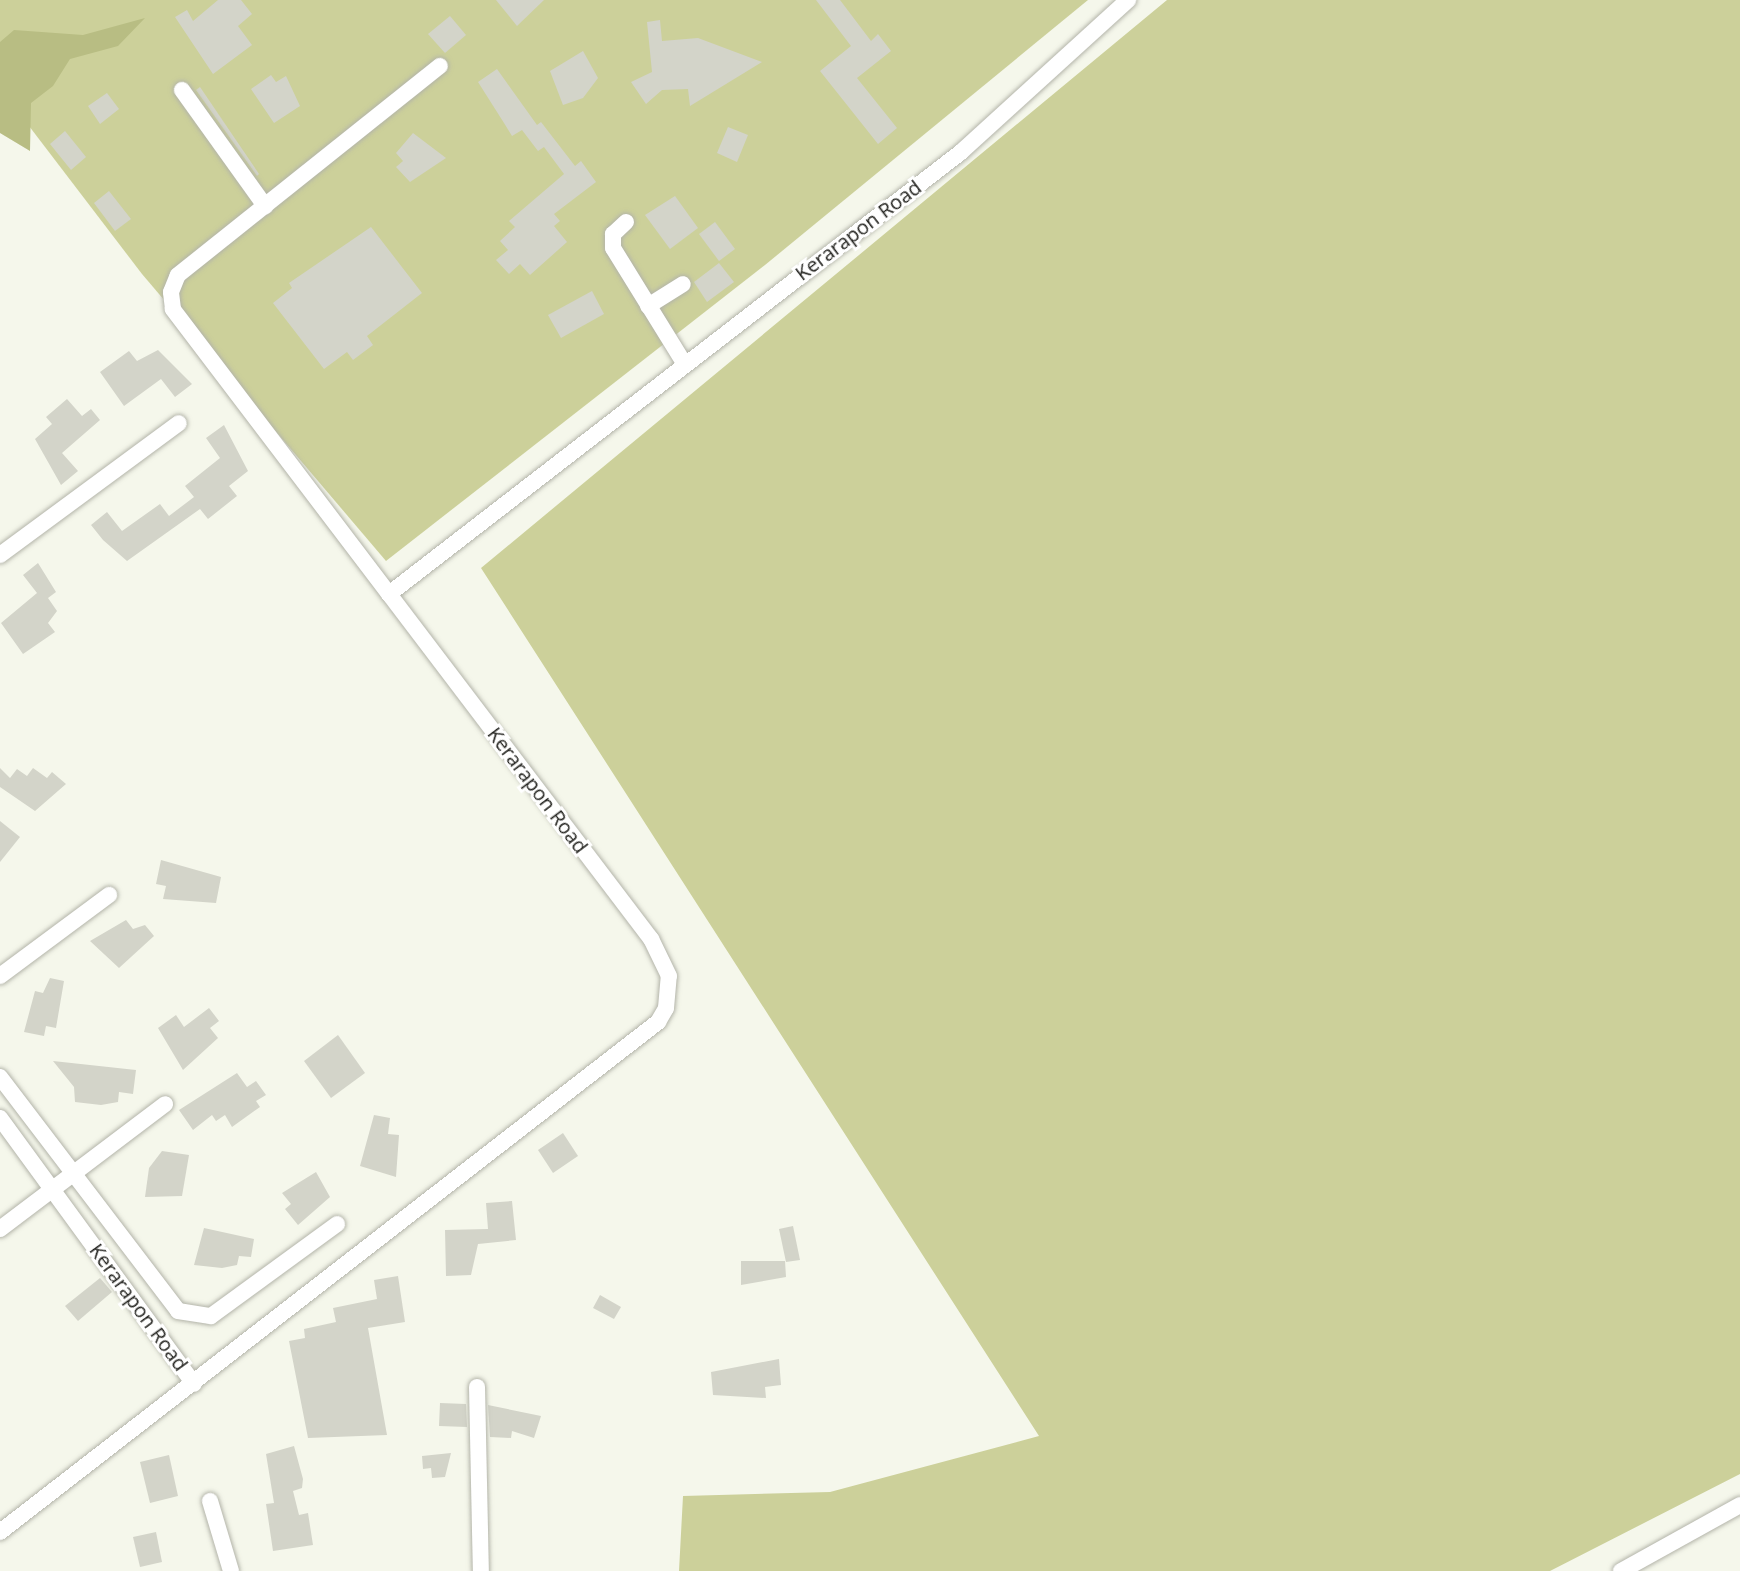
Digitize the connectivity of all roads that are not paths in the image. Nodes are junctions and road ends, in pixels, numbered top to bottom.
1 (1128, 0) edge
2 (440, 66) dead end
3 (182, 90) dead end
4 (265, 206) junction
5 (626, 222) dead end
6 (683, 284) dead end
7 (648, 306) junction
8 (684, 363) junction
9 (179, 423) dead end
10 (0, 555) edge
11 (389, 594) junction
12 (109, 895) dead end
13 (0, 976) edge
14 (0, 1077) edge
15 (165, 1104) dead end
16 (0, 1118) edge
17 (74, 1172) junction
18 (52, 1188) junction
19 (337, 1224) dead end
20 (0, 1229) edge
21 (194, 1384) junction
22 (477, 1387) dead end
23 (210, 1501) dead end
24 (1740, 1505) edge
25 (0, 1532) edge
26 (231, 1571) edge
27 (481, 1571) edge
28 (1621, 1571) edge

1 - 8 street, Kerarapon Road
2 - 4 street
3 - 4 street
4 - 11 street
5 - 7 street
6 - 7 street
7 - 8 street
8 - 11 street, Kerarapon Road
9 - 10 street
11 - 21 street, Kerarapon Road
12 - 13 street
14 - 17 street
15 - 17 street
16 - 18 street, Kerarapon Road
17 - 18 street
17 - 19 street
18 - 20 street
18 - 21 street, Kerarapon Road
21 - 25 street
22 - 27 street
23 - 26 street
24 - 28 street

